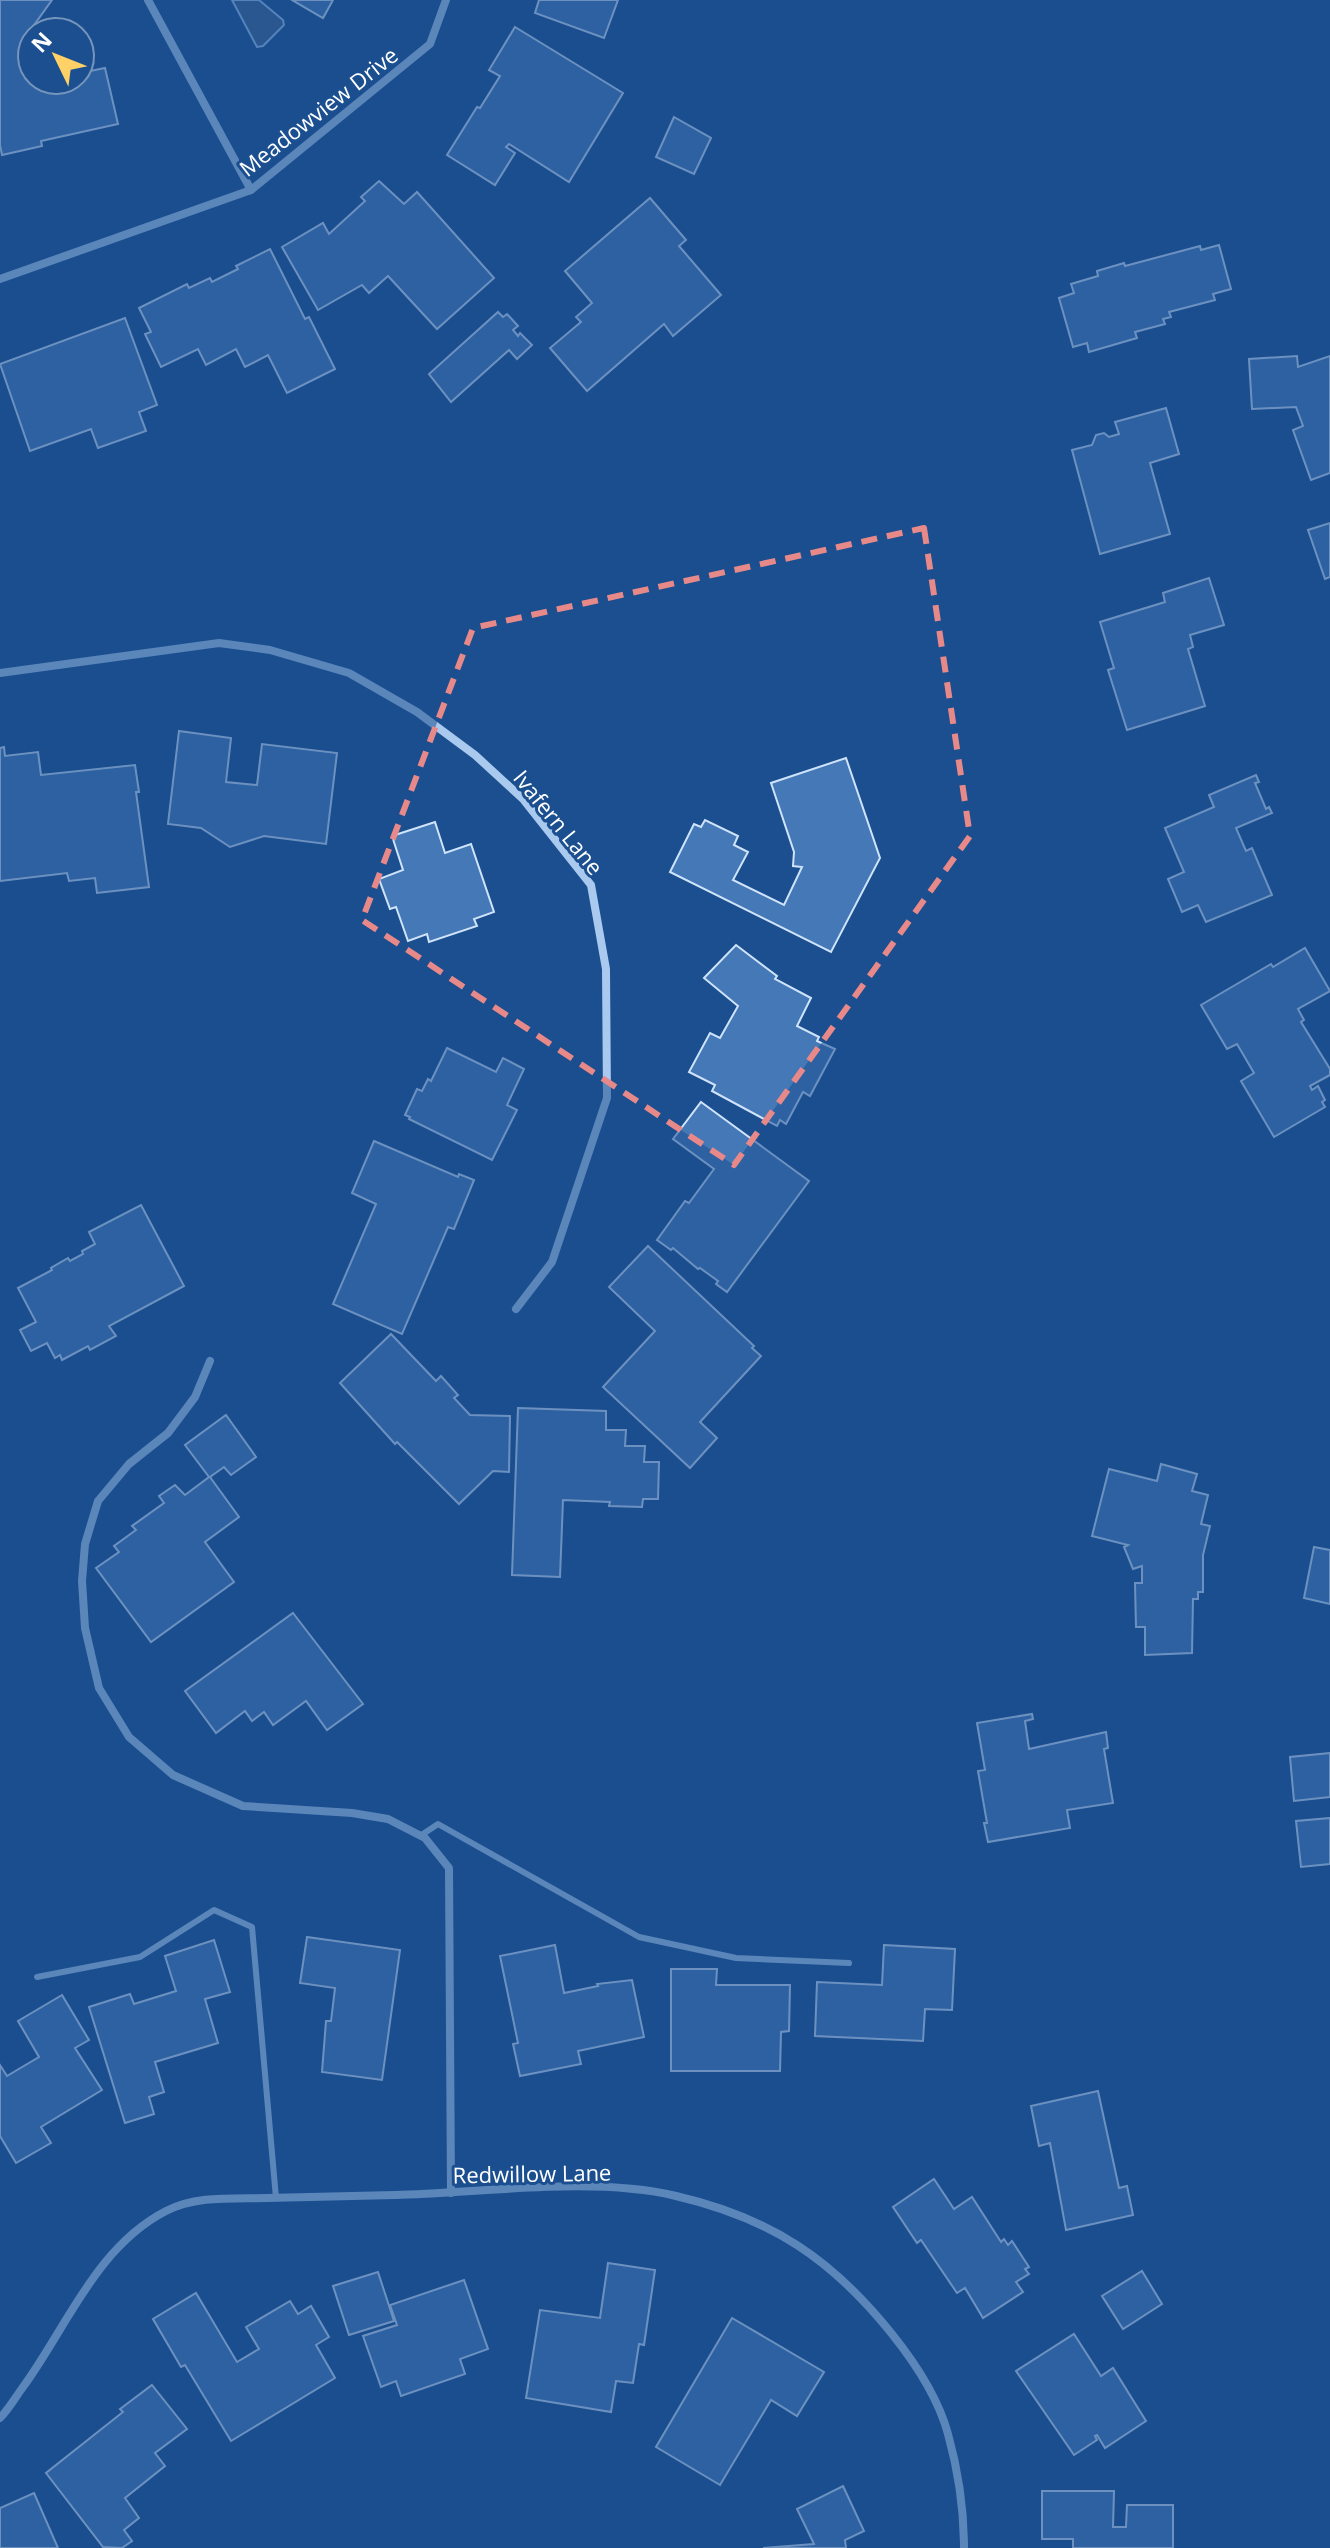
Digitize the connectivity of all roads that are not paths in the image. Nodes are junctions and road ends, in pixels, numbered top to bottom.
1 (148, 0) edge
2 (446, 0) edge
3 (251, 190) junction
4 (0, 279) edge
5 (0, 673) edge
6 (516, 1309) dead end
7 (210, 1361) dead end
8 (420, 1836) junction
9 (849, 1963) dead end
10 (37, 1977) dead end
11 (451, 2193) junction
12 (276, 2198) junction
13 (0, 2418) edge
14 (964, 2548) edge

1 - 3 street
2 - 3 street, Meadowview Drive
3 - 4 street, Meadowview Drive
5 - 6 street, Ivafern Lane
7 - 8 street
8 - 9 lane
8 - 11 street
10 - 12 lane
11 - 12 street, Redwillow Lane
11 - 14 street, Redwillow Lane
12 - 13 street, Redwillow Lane

